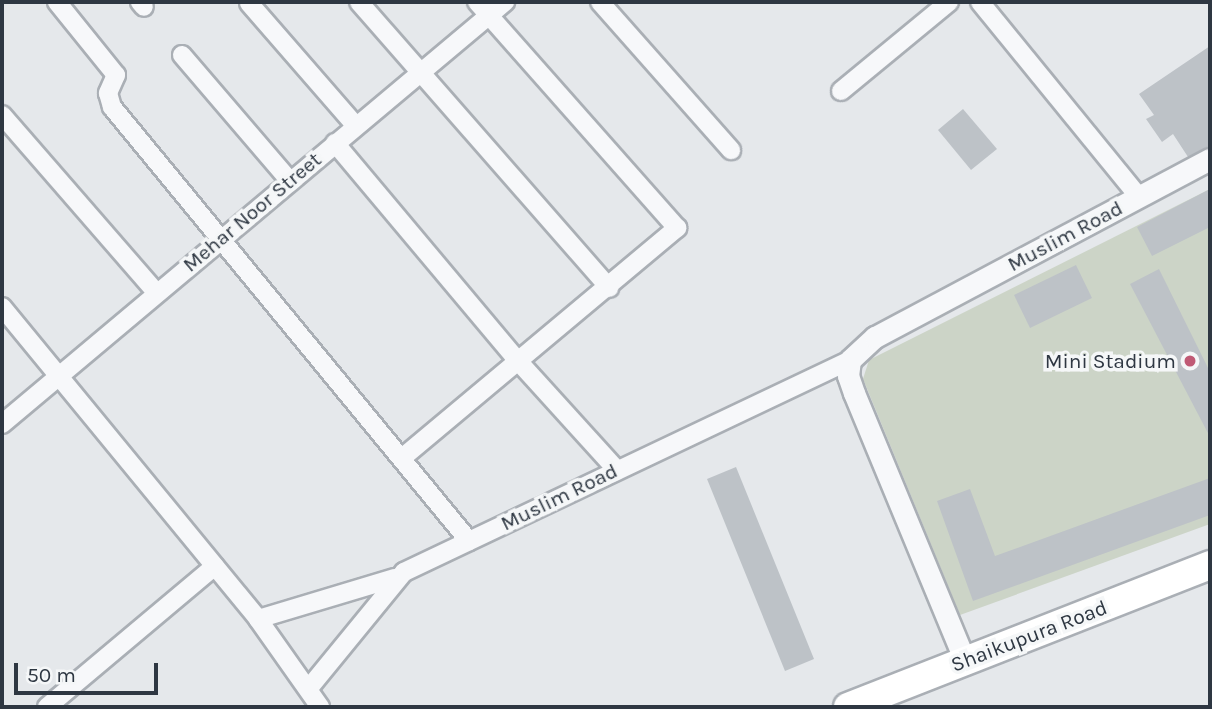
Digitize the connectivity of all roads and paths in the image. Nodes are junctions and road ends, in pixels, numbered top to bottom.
1 (57, 2) edge
2 (359, 2) edge
3 (505, 2) edge
4 (600, 2) edge
5 (949, 2) edge
6 (980, 2) edge
7 (249, 3) edge
8 (483, 8) edge
9 (182, 55) dead end
10 (420, 73) junction
11 (841, 91) dead end
12 (2, 115) edge
13 (356, 126) junction
14 (335, 143) junction
15 (731, 150) dead end
16 (1210, 159) edge
17 (290, 181) junction
18 (1139, 197) junction
19 (223, 236) junction
20 (609, 288) junction
21 (156, 292) junction
22 (2, 307) edge
23 (850, 360) junction
24 (519, 362) junction
25 (60, 374) junction
26 (2, 424) edge
27 (402, 458) junction
28 (616, 469) junction
29 (470, 541) junction
30 (1210, 565) edge
31 (215, 566) junction
32 (396, 578) junction
33 (1210, 582) edge
34 (258, 619) junction
35 (965, 661) junction
36 (309, 688) junction
37 (47, 707) edge
38 (320, 707) edge
39 (848, 707) edge
40 (891, 707) edge

1 - 19 street
2 - 10 street
3 - 8 street, Mehar Noor Street
4 - 15 street
5 - 11 street
6 - 18 street
7 - 13 street
8 - 10 street, Mehar Noor Street
8 - 20 street
9 - 17 street
10 - 13 street, Mehar Noor Street
10 - 20 street
12 - 21 street
13 - 14 street, Mehar Noor Street
14 - 17 street, Mehar Noor Street
14 - 24 street
16 - 18 street, Muslim Road
17 - 19 street, Mehar Noor Street
18 - 23 street, Muslim Road
19 - 21 street, Mehar Noor Street
19 - 27 street
20 - 24 street
21 - 25 street, Mehar Noor Street
22 - 25 street
23 - 28 street, Muslim Road
23 - 35 street
24 - 27 street
24 - 28 street
25 - 26 street, Mehar Noor Street
25 - 31 street
27 - 29 street
28 - 29 street, Muslim Road
29 - 32 street, Muslim Road
30 - 35 main road, Shaikupura Road
31 - 34 street
31 - 37 street
32 - 34 street
32 - 36 street, Muslim Road
33 - 40 main road, Shaikupura Road
34 - 36 street
35 - 39 main road, Shaikupura Road
36 - 38 street

